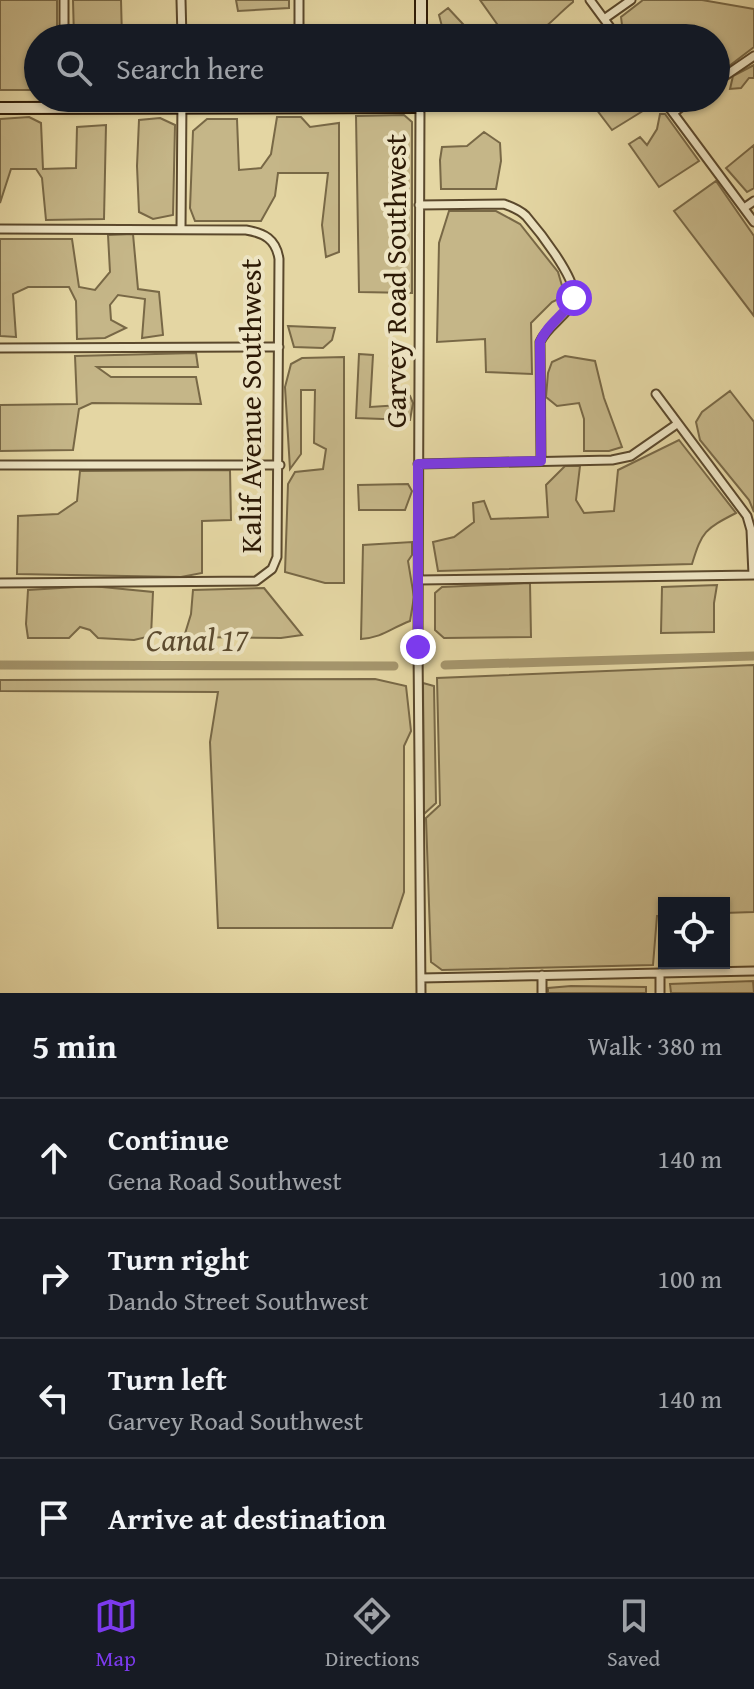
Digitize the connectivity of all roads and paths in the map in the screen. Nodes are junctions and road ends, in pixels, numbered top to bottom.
1 (64, 0) edge
2 (181, 0) edge
3 (299, 0) edge
4 (421, 0) edge
5 (590, 0) edge
6 (631, 0) edge
7 (604, 19) junction
8 (64, 24) edge
9 (182, 24) edge
10 (299, 24) edge
11 (421, 24) edge
12 (608, 24) edge
13 (754, 56) edge
14 (730, 72) edge
15 (24, 106) edge
16 (0, 108) edge
17 (182, 112) edge
18 (420, 112) edge
19 (673, 113) edge
20 (754, 201) edge
21 (419, 205) junction
22 (744, 208) junction
23 (754, 222) edge
24 (181, 228) junction
25 (0, 229) edge
26 (279, 347) junction
27 (0, 348) edge
28 (656, 394) dead end
29 (677, 424) junction
30 (541, 461) junction
31 (418, 464) junction
32 (0, 465) edge
33 (280, 465) junction
34 (753, 575) edge
35 (419, 580) junction
36 (0, 583) edge
37 (754, 971) edge
38 (660, 973) junction
39 (542, 975) junction
40 (421, 978) junction
41 (421, 993) edge
42 (542, 993) edge
43 (660, 993) edge

1 - 8 street
2 - 9 street
3 - 10 street
4 - 11 street
5 - 7 street
6 - 7 street
7 - 12 street
13 - 14 street
15 - 16 street
17 - 24 street
18 - 21 street, Garvey Road Southwest
19 - 22 street
20 - 22 street
21 - 30 street
21 - 31 street, Garvey Road Southwest
22 - 23 street
24 - 25 street
24 - 26 street, Kalif Avenue Southwest
26 - 27 street
26 - 33 street, Kalif Avenue Southwest
28 - 29 street
29 - 30 street
29 - 34 street
30 - 31 street
31 - 35 street, Garvey Road Southwest
32 - 33 street
33 - 36 street, Kalif Avenue Southwest
34 - 35 street
35 - 40 street, Garvey Road Southwest
37 - 38 street
38 - 39 street
38 - 43 street
39 - 40 street
39 - 42 street
40 - 41 street, Garvey Road Southwest

